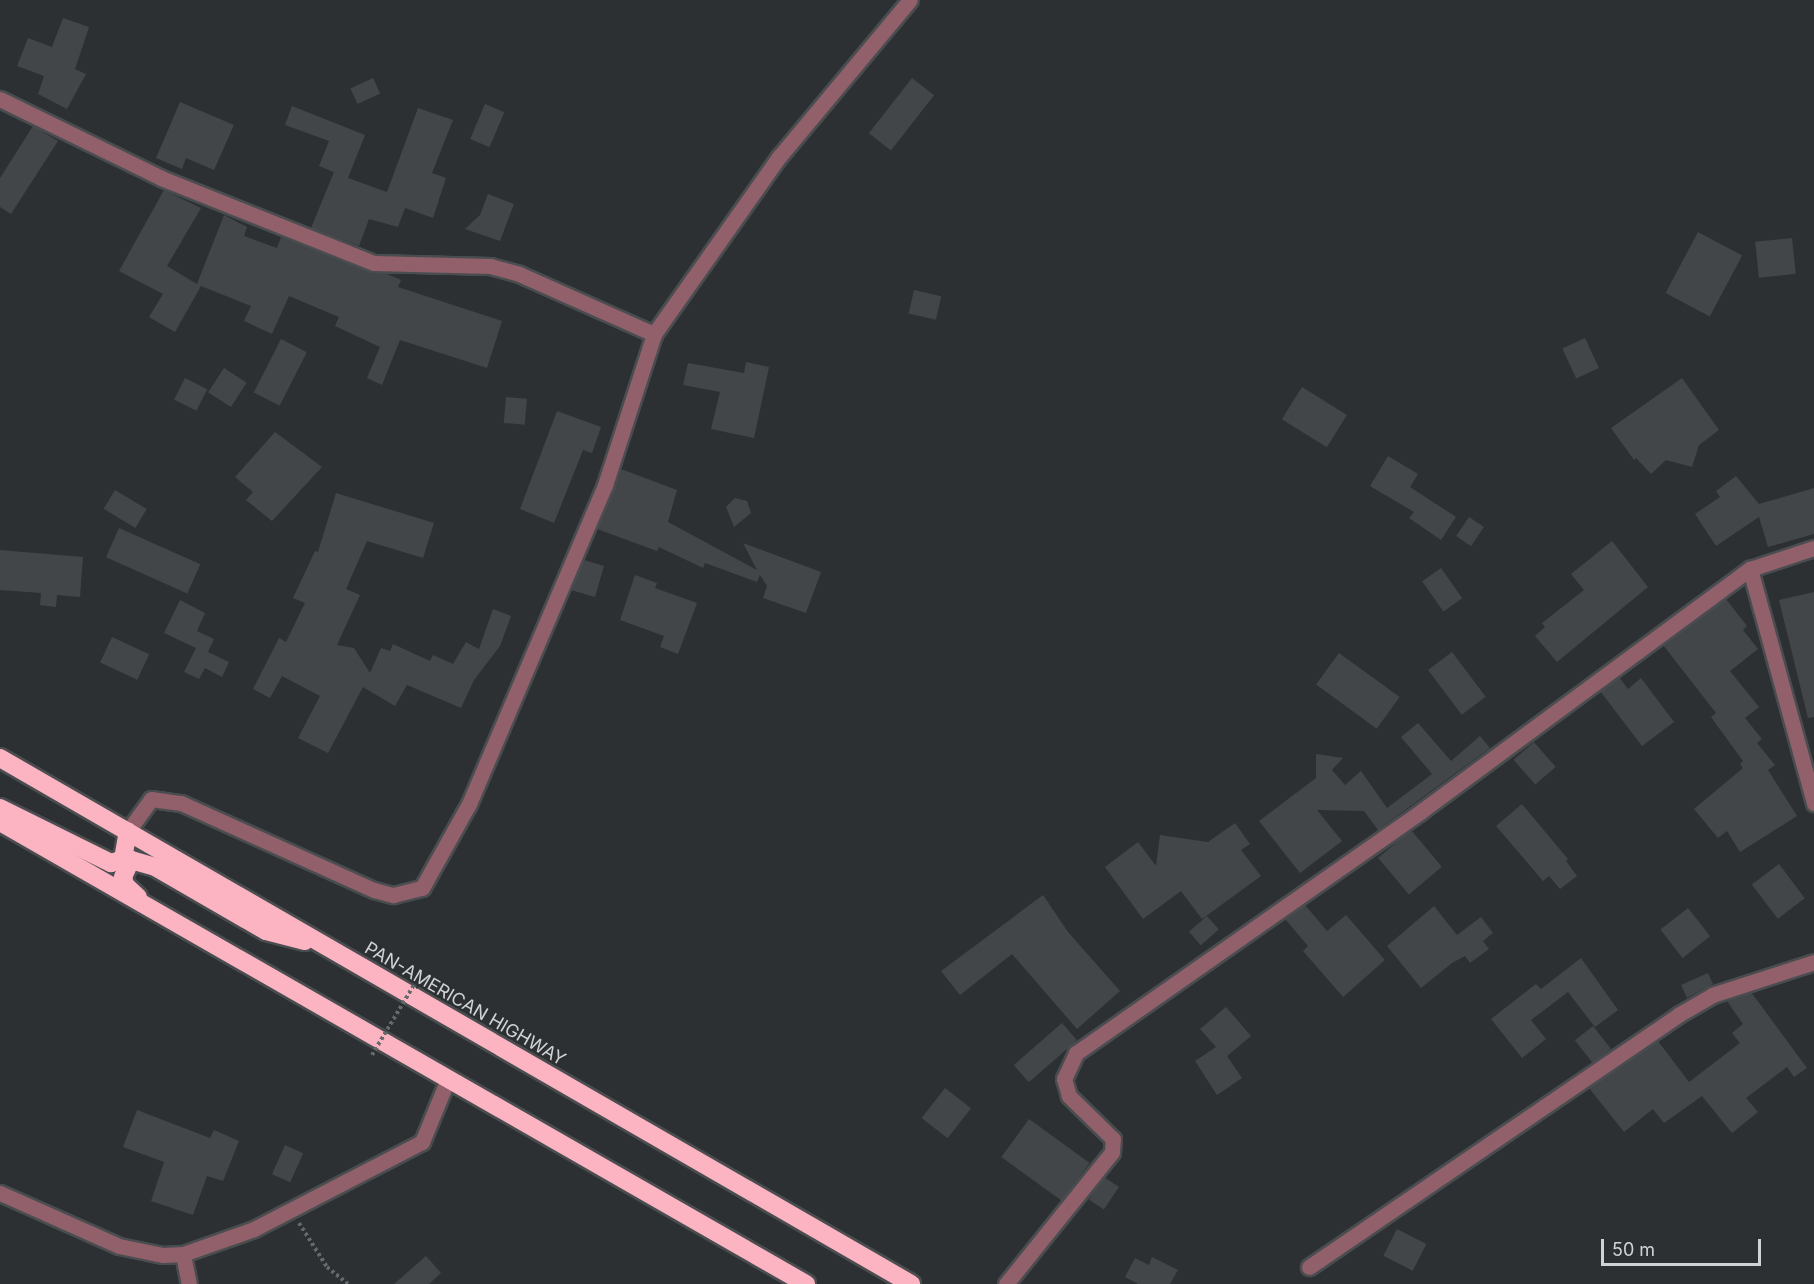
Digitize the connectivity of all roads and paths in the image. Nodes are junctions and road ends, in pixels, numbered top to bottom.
1 (910, 0) edge
2 (0, 99) edge
3 (654, 334) junction
4 (1814, 548) edge
5 (1750, 569) junction
6 (0, 758) edge
7 (1814, 802) edge
8 (0, 808) edge
9 (0, 822) edge
10 (128, 831) junction
11 (150, 909) junction
12 (316, 942) junction
13 (1814, 962) edge
14 (418, 978) dead end
15 (372, 1055) dead end
16 (448, 1080) junction
17 (0, 1193) edge
18 (290, 1210) junction
19 (183, 1254) junction
20 (1309, 1267) dead end
21 (189, 1284) edge
22 (348, 1284) edge
23 (806, 1284) edge
24 (911, 1284) edge
25 (1006, 1284) edge

1 - 3 street
2 - 3 street
3 - 10 street
4 - 5 street
5 - 7 street
5 - 25 street
6 - 10 highway, PAN-AMERICAN HIGHWAY
8 - 10 highway
9 - 11 highway
10 - 12 highway, PAN-AMERICAN HIGHWAY
11 - 12 highway
11 - 16 highway
12 - 24 highway, PAN-AMERICAN HIGHWAY
13 - 20 street
14 - 15 path, bridge
16 - 18 street
16 - 23 highway
17 - 19 street
18 - 19 street
18 - 22 path
19 - 21 street

